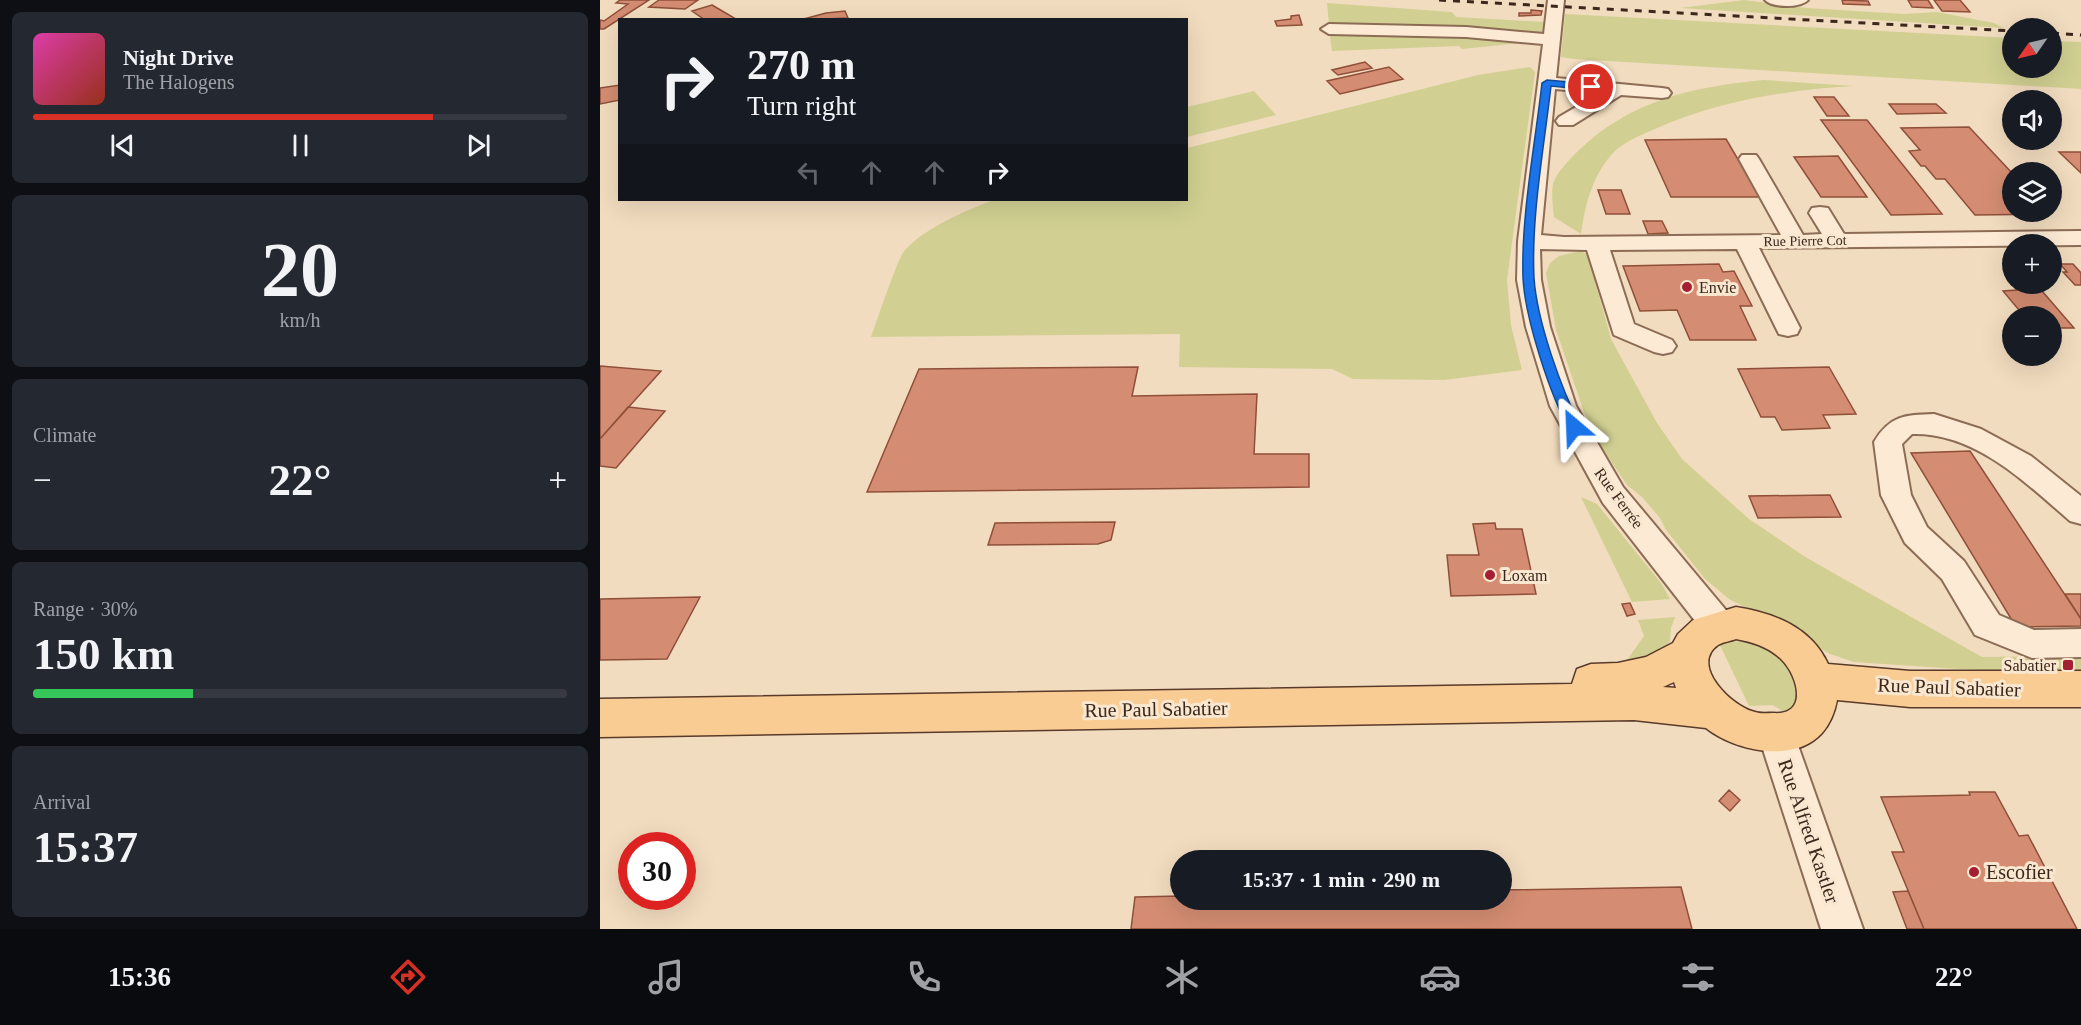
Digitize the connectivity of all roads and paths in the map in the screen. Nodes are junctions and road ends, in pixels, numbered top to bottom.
1 (1556, 0) edge
2 (1773, 0) edge
3 (1800, 0) edge
4 (1329, 29) dead end
5 (1552, 40) junction
6 (1547, 83) junction
7 (1614, 89) junction
8 (1662, 93) dead end
9 (1566, 121) dead end
10 (1749, 159) dead end
11 (1820, 213) dead end
12 (2081, 238) edge
13 (1837, 240) junction
14 (1529, 241) junction
15 (1796, 241) junction
16 (1744, 242) junction
17 (1596, 243) junction
18 (1788, 328) dead end
19 (1663, 346) dead end
20 (2081, 513) edge
21 (1718, 625) junction
22 (2081, 643) edge
23 (1688, 656) junction
24 (1816, 680) junction
25 (2081, 689) edge
26 (600, 699) edge
27 (1712, 710) junction
28 (600, 718) edge
29 (1776, 734) junction
30 (1842, 929) edge

1 - 5 street, Rue Ferrée
2 - 3 street
4 - 5 street
5 - 6 street, Rue Ferrée
6 - 7 street
6 - 14 street, Rue Ferrée
7 - 8 street
7 - 9 street
10 - 15 street
11 - 13 street
12 - 13 street, Rue Pierre Cot
13 - 15 street, Rue Pierre Cot
14 - 17 street, Rue Pierre Cot
14 - 21 street, Rue Ferrée
15 - 16 street, Rue Pierre Cot
16 - 17 street, Rue Pierre Cot
16 - 18 street
17 - 19 street
20 - 22 street
21 - 23 main road
21 - 24 main road
23 - 26 main road, Rue Paul Sabatier
23 - 27 main road
24 - 25 main road, Rue Paul Sabatier
24 - 29 main road
27 - 28 main road, Rue Paul Sabatier
27 - 29 main road
29 - 30 street, Rue Alfred Kastler

